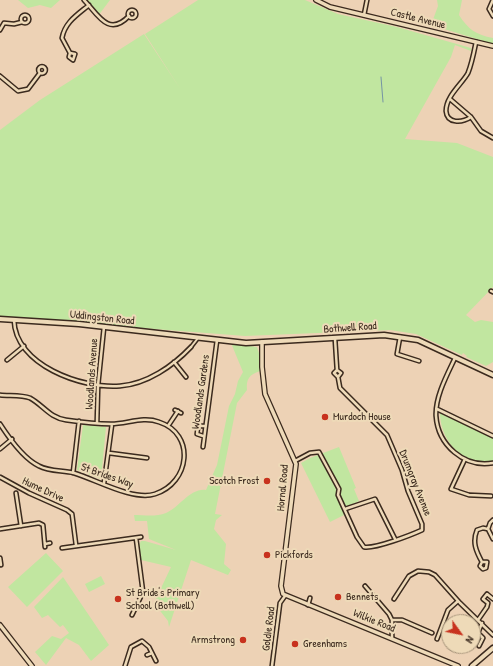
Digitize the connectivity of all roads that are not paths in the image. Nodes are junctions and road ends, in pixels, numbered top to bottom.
1 (84, 0) edge
2 (316, 0) edge
3 (367, 0) edge
4 (493, 0) edge
5 (89, 5) junction
6 (364, 15) junction
7 (129, 16) dead end
8 (493, 16) edge
9 (0, 20) edge
10 (22, 22) dead end
11 (4, 23) junction
12 (0, 30) edge
13 (476, 42) junction
14 (493, 46) edge
15 (70, 53) dead end
16 (40, 73) dead end
17 (0, 76) edge
18 (450, 99) junction
19 (470, 117) junction
20 (493, 138) edge
21 (0, 319) edge
22 (14, 320) junction
23 (104, 327) junction
24 (400, 337) junction
25 (199, 338) junction
26 (335, 339) junction
27 (217, 340) junction
28 (262, 342) junction
29 (24, 346) junction
30 (191, 347) joint
31 (456, 357) junction
32 (7, 360) dead end
33 (419, 360) dead end
34 (174, 362) junction
35 (493, 375) edge
36 (186, 377) dead end
37 (98, 385) junction
38 (0, 395) edge
39 (437, 409) junction
40 (178, 412) dead end
41 (79, 421) junction
42 (97, 422) junction
43 (0, 424) edge
44 (112, 424) junction
45 (168, 426) junction
46 (204, 426) junction
47 (204, 436) junction
48 (493, 436) edge
49 (12, 439) junction
50 (202, 447) dead end
51 (0, 448) edge
52 (109, 452) junction
53 (147, 458) dead end
54 (465, 459) junction
55 (295, 461) junction
56 (493, 463) edge
57 (73, 473) junction
58 (0, 477) edge
59 (104, 483) junction
60 (16, 493) dead end
61 (491, 496) dead end
62 (344, 509) junction
63 (493, 520) edge
64 (20, 526) junction
65 (0, 529) edge
66 (488, 529) junction
67 (141, 537) dead end
68 (136, 538) junction
69 (394, 539) junction
70 (493, 539) edge
71 (50, 543) dead end
72 (76, 546) junction
73 (62, 548) dead end
74 (0, 558) edge
75 (482, 562) dead end
76 (1, 564) edge
77 (365, 586) dead end
78 (284, 595) junction
79 (310, 598) dead end
80 (394, 599) dead end
81 (493, 599) edge
82 (458, 601) junction
83 (308, 605) junction
84 (472, 614) edge
85 (132, 615) dead end
86 (481, 616) edge
87 (392, 620) junction
88 (482, 623) edge
89 (0, 625) edge
90 (432, 633) dead end
91 (493, 635) edge
92 (392, 638) junction
93 (437, 639) dead end
94 (493, 648) edge
95 (152, 653) junction
96 (147, 655) dead end
97 (156, 661) dead end
98 (32, 666) edge
99 (125, 666) edge
100 (272, 666) edge
101 (458, 666) edge
102 (472, 666) edge

1 - 5 street
2 - 6 street, Castle Avenue
3 - 6 street
4 - 8 street
5 - 7 street
5 - 15 street
6 - 13 street, Castle Avenue
9 - 11 street
10 - 11 street
11 - 12 street
13 - 14 street, Castle Avenue
13 - 18 street
16 - 17 street
18 - 19 street
18 - 19 street
19 - 20 street
21 - 22 main road, Uddingston Road
22 - 23 main road, Uddingston Road
22 - 29 street
23 - 25 main road, Uddingston Road
23 - 37 street, Woodlands Avenue
24 - 26 main road, Bothwell Road
24 - 31 main road, Bothwell Road
24 - 33 street
25 - 27 main road, Bothwell Road
25 - 30 street
26 - 28 main road, Bothwell Road
26 - 69 street, Drumgray Avenue
27 - 28 main road, Bothwell Road
27 - 46 street, Woodlands Gardens
28 - 55 street, Hornal Road
29 - 32 street
29 - 37 street
30 - 34 street
31 - 35 main road, Bothwell Road
31 - 39 street
34 - 36 street
34 - 37 street
37 - 42 street, Woodlands Avenue
38 - 41 street
39 - 48 street
39 - 54 street
40 - 45 street
41 - 42 street
41 - 57 street
42 - 44 street
43 - 49 street, St Brides Way
44 - 45 street
44 - 52 street
45 - 59 street, St Brides Way
46 - 47 street, Woodlands Gardens
46 - 47 street
47 - 50 street, Woodlands Gardens
49 - 51 street
49 - 57 street, St Brides Way
52 - 53 street
52 - 59 street
54 - 56 street
54 - 61 street
55 - 62 street, Drumgray Avenue
55 - 78 street, Hornal Road
57 - 59 street, St Brides Way
58 - 72 street, Hume Drive
60 - 64 street
62 - 69 street, Drumgray Avenue
62 - 69 street
63 - 66 street
64 - 65 street
64 - 71 street
66 - 70 street
66 - 75 street
67 - 68 street
68 - 72 street
68 - 85 street
72 - 73 street
74 - 76 street
77 - 87 street
78 - 83 street, Wilkie Road
78 - 100 street, Goldie Road
79 - 83 street
80 - 82 street
81 - 86 street
82 - 84 street
82 - 93 street
83 - 92 street, Wilkie Road
87 - 90 street
87 - 92 street
88 - 91 street
89 - 98 street
92 - 101 street, Wilkie Road
94 - 102 main road
95 - 96 street
95 - 97 street
95 - 99 street

